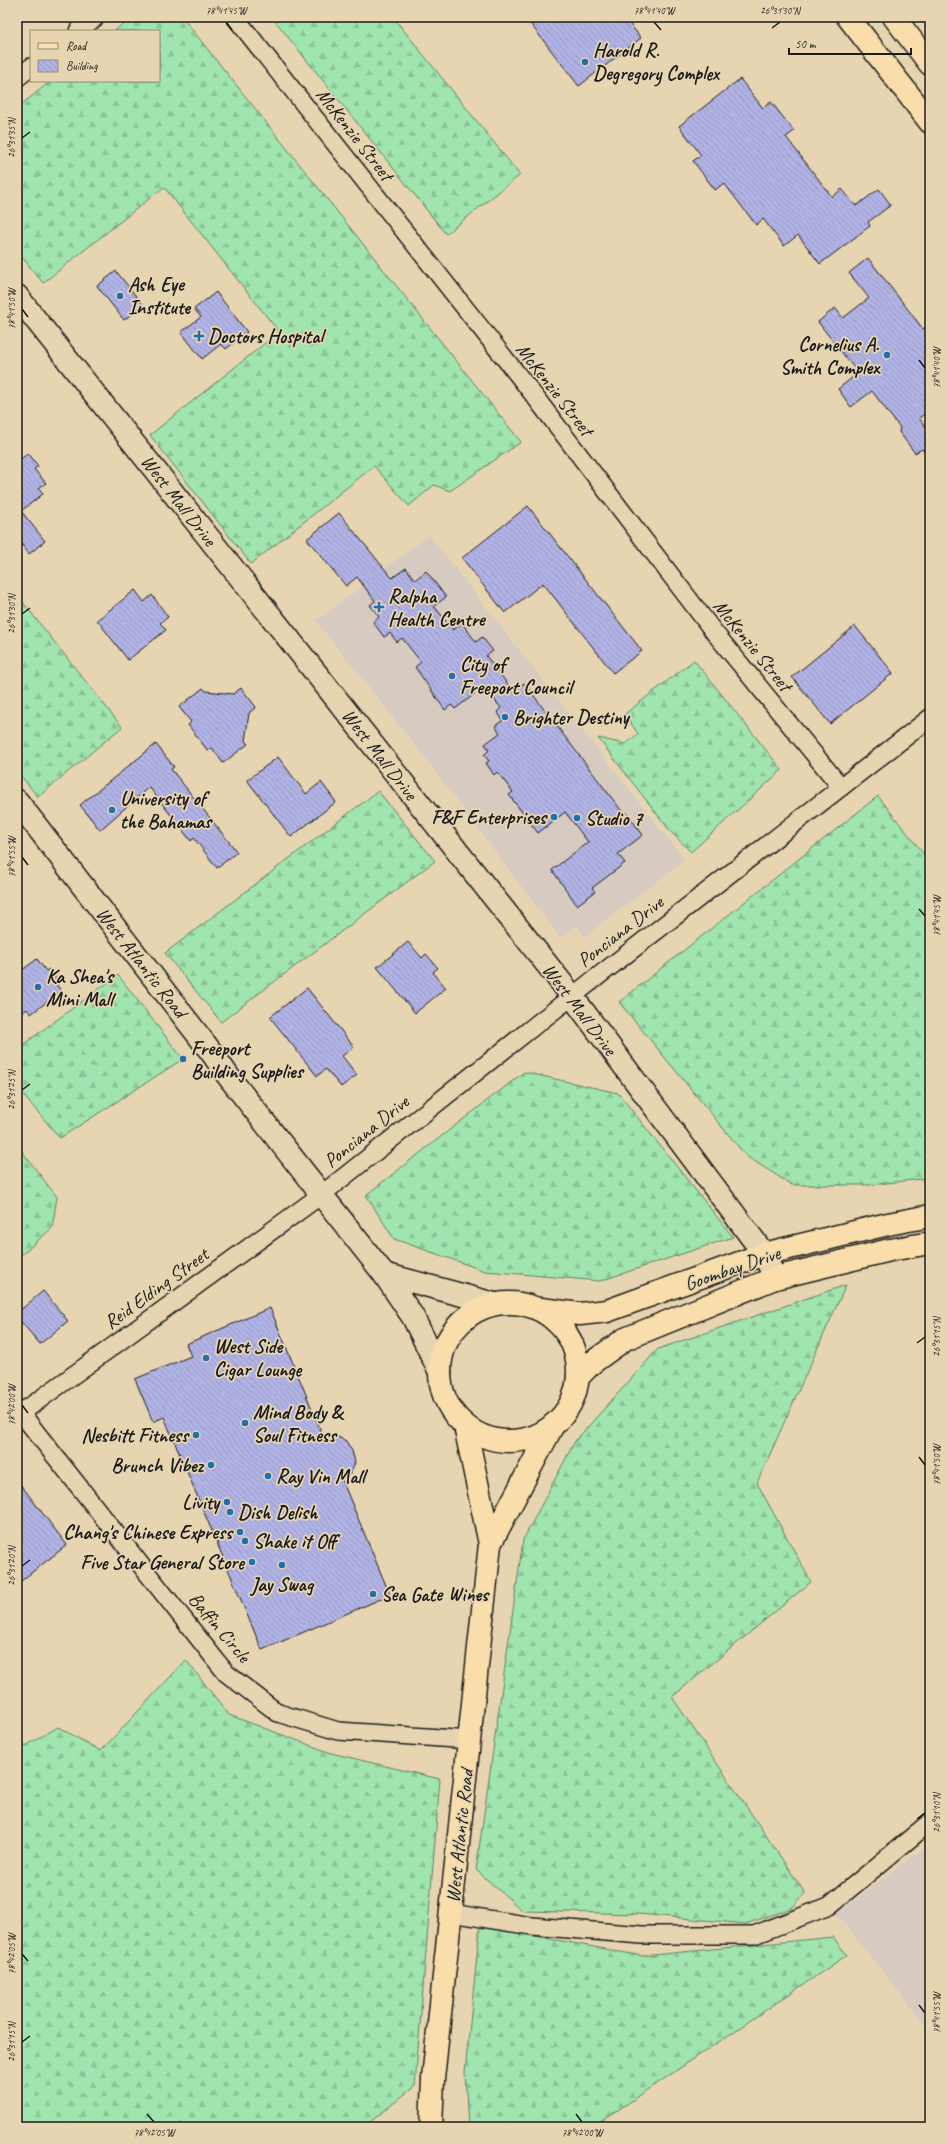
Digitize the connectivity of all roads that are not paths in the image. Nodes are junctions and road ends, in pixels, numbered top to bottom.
1 (96, 17) edge
2 (235, 17) edge
3 (848, 17) edge
4 (894, 17) edge
5 (79, 30) edge
6 (930, 64) edge
7 (30, 68) edge
8 (17, 78) edge
9 (930, 122) edge
10 (17, 296) edge
11 (930, 718) edge
12 (841, 787) junction
13 (17, 801) edge
14 (572, 996) junction
15 (321, 1195) junction
16 (930, 1216) edge
17 (930, 1243) edge
18 (764, 1254) junction
19 (384, 1274) junction
20 (775, 1278) junction
21 (494, 1304) junction
22 (536, 1308) junction
23 (440, 1372) junction
24 (578, 1377) junction
25 (18, 1412) edge
26 (553, 1425) junction
27 (465, 1426) junction
28 (490, 1544) junction
29 (470, 1740) junction
30 (930, 1822) edge
31 (451, 1913) junction
32 (432, 2127) edge

1 - 5 street
2 - 12 street, McKenzie Street
3 - 9 main road
4 - 6 main road
7 - 8 street
10 - 14 street, West Mall Drive
11 - 12 street, Ponciana Drive
12 - 14 street, Ponciana Drive
13 - 15 street, West Atlantic Road
14 - 15 street, Ponciana Drive
14 - 18 street, West Mall Drive
15 - 19 street, West Atlantic Road
15 - 25 street, Reid Elding Street
16 - 18 main road, Goombay Drive
17 - 20 main road, Goombay Drive
18 - 20 street, West Mall Drive
18 - 22 main road, Goombay Drive
19 - 21 street
19 - 23 street, West Atlantic Road
20 - 24 main road, Goombay Drive
21 - 22 main road
21 - 23 main road
22 - 24 main road
23 - 27 main road
24 - 26 main road
25 - 29 street, Baffin Circle
26 - 27 main road
26 - 28 main road, West Atlantic Road
27 - 28 main road, West Atlantic Road
28 - 29 main road, West Atlantic Road
29 - 31 main road, West Atlantic Road
30 - 31 street
31 - 32 main road, West Atlantic Road

